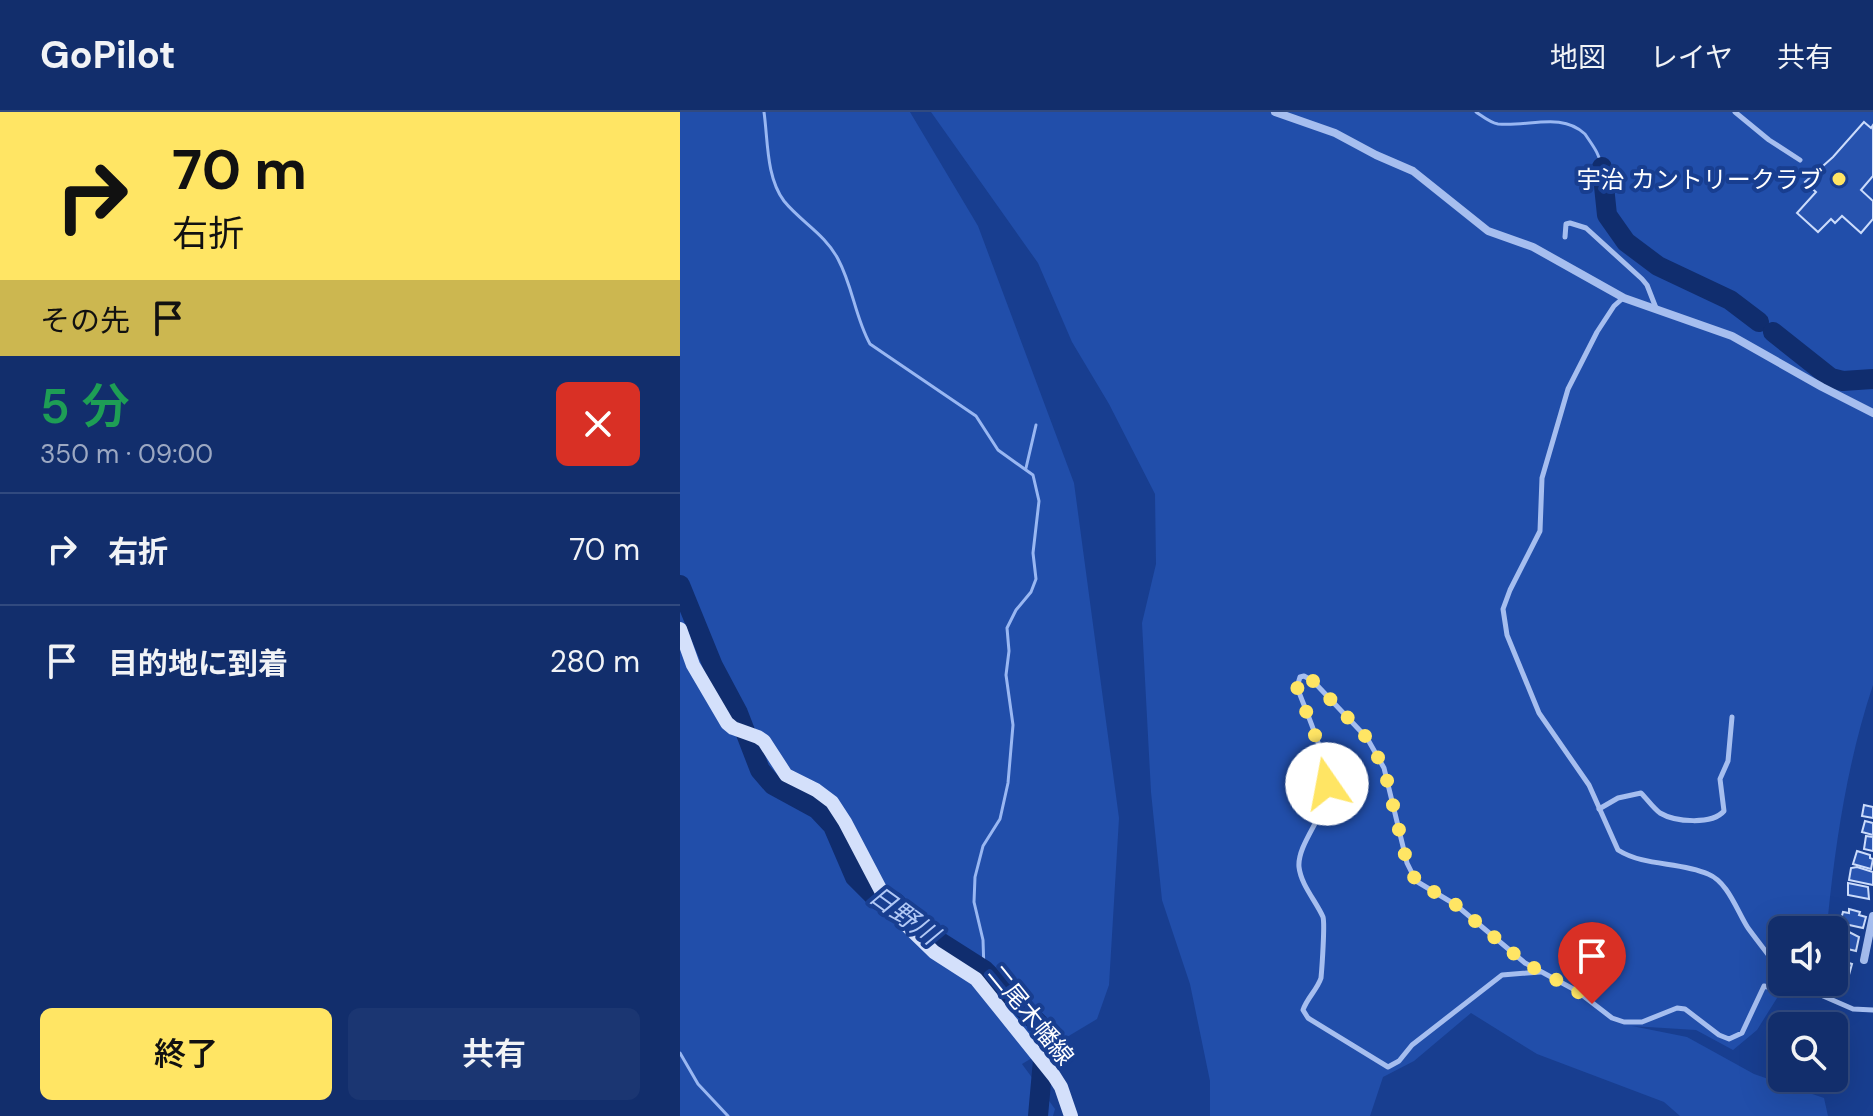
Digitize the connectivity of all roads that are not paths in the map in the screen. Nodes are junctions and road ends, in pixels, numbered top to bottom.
1 (1275, 112) edge
2 (1735, 112) edge
3 (1800, 160) dead end
4 (1565, 237) dead end
5 (1624, 298) junction
6 (1657, 311) junction
7 (1873, 413) edge
8 (680, 629) edge
9 (1732, 717) dead end
10 (1599, 809) junction
11 (1873, 916) edge
12 (1872, 932) edge
13 (1768, 954) edge
14 (1864, 960) dead end
15 (1540, 972) junction
16 (1768, 987) edge
17 (1826, 996) edge
18 (1873, 1010) edge
19 (1071, 1116) edge

1 - 5 street
2 - 3 lane
4 - 6 lane
5 - 6 street
5 - 10 lane
6 - 7 street
8 - 19 main road, 二尾木幡線
9 - 10 lane
10 - 13 lane
11 - 12 street
12 - 14 street
15 - 15 lane
15 - 16 lane
17 - 18 lane

